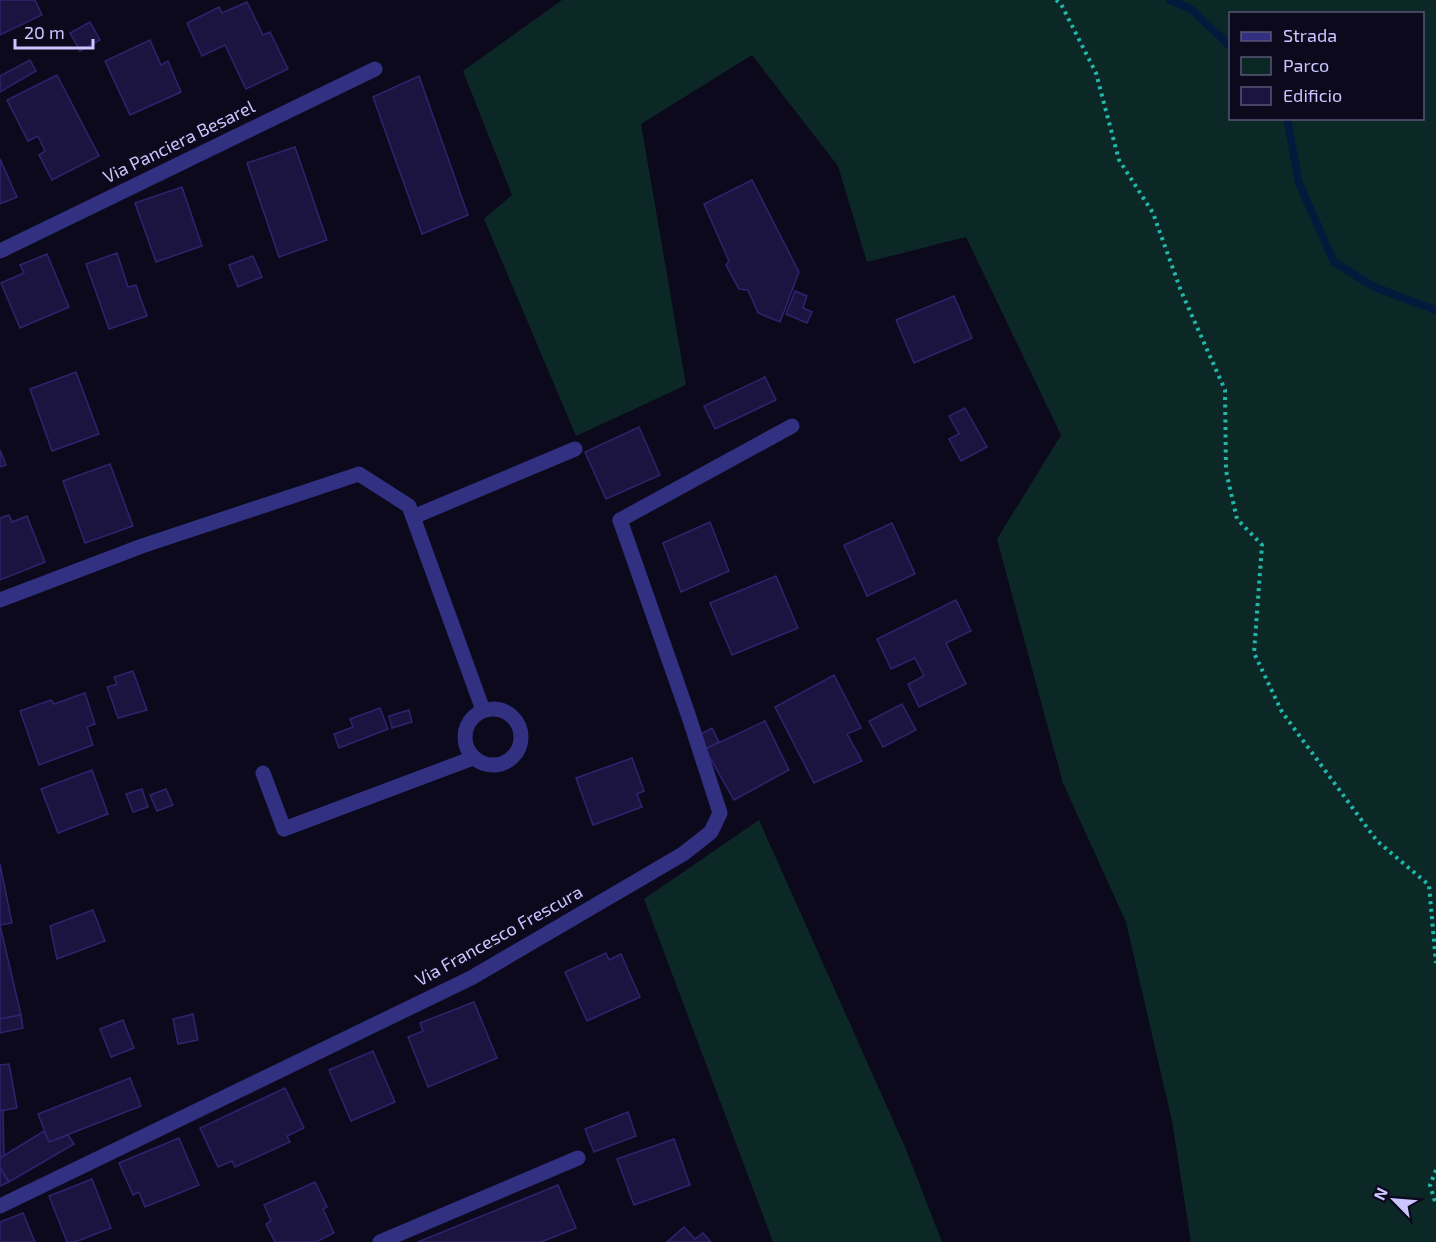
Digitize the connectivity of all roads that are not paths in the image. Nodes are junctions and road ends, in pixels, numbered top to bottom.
1 (375, 69) dead end
2 (0, 251) edge
3 (792, 426) dead end
4 (575, 449) dead end
5 (413, 517) junction
6 (0, 600) edge
7 (483, 710) junction
8 (473, 758) junction
9 (263, 773) dead end
10 (578, 1158) dead end
11 (0, 1206) edge
12 (380, 1242) edge

1 - 2 street, Via Panciera Besarel
3 - 11 street, Via Francesco Frescura
4 - 5 street
5 - 6 street
5 - 7 street
7 - 8 street
7 - 8 street
8 - 9 street
10 - 12 street

